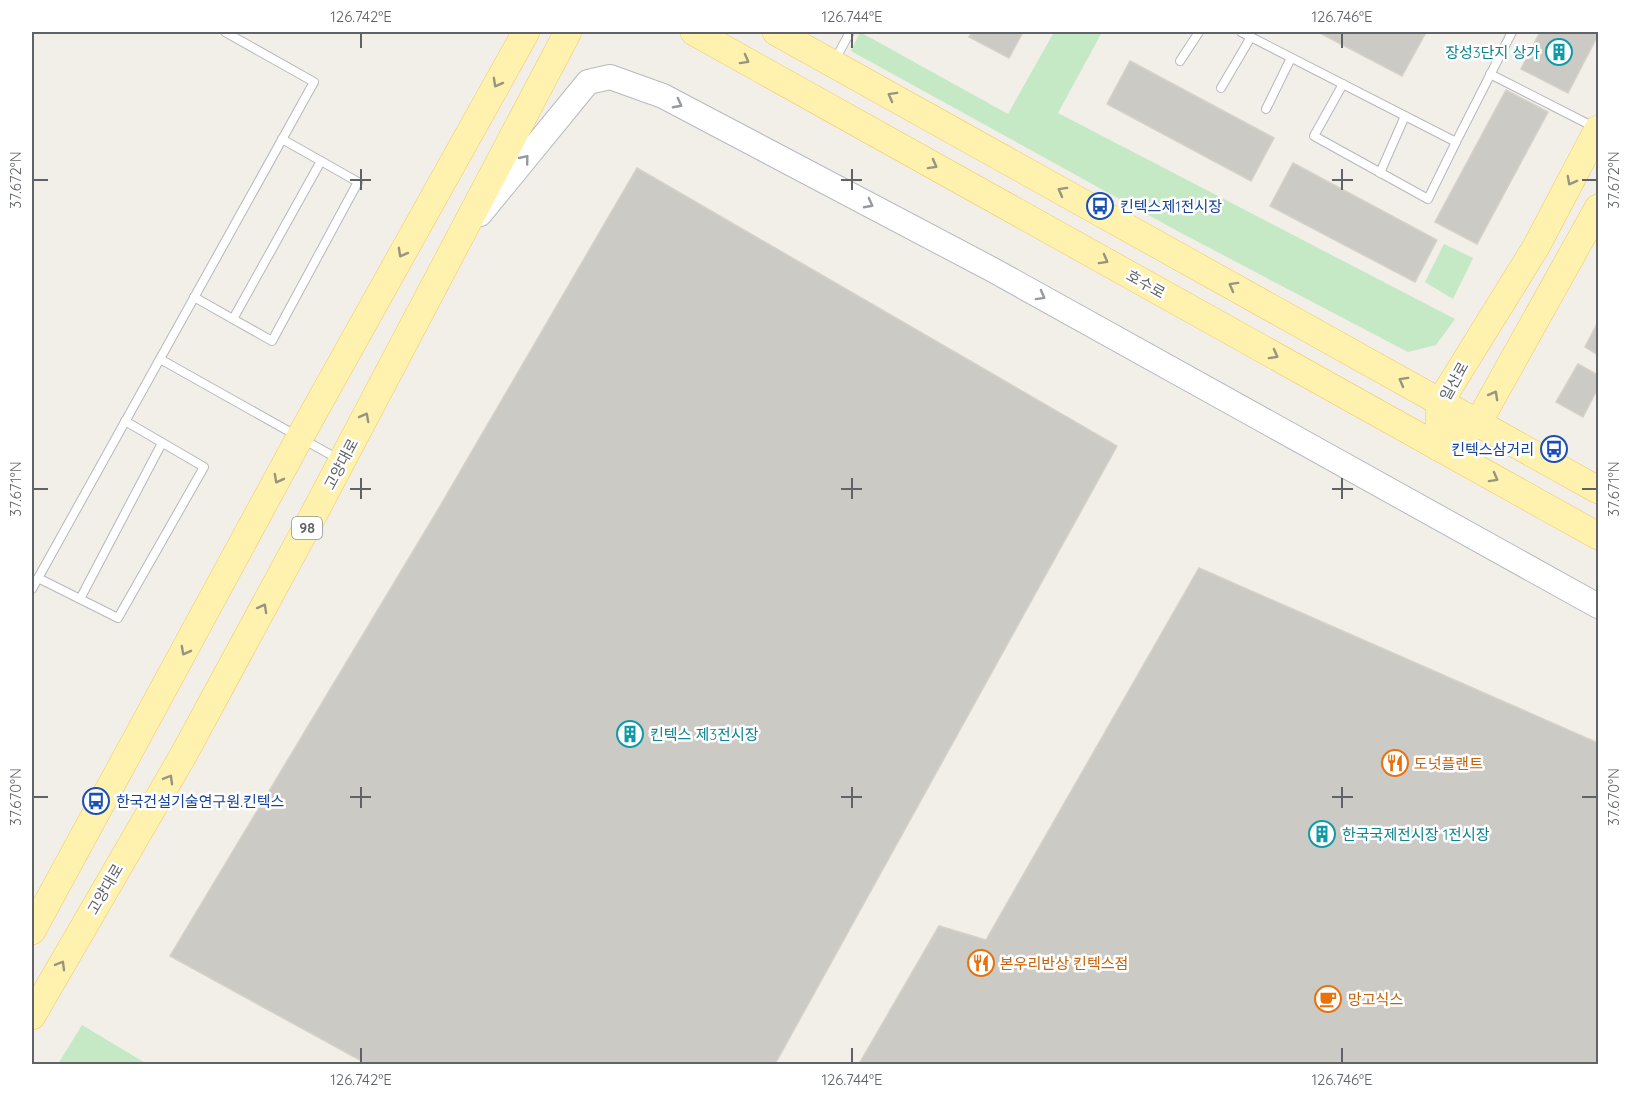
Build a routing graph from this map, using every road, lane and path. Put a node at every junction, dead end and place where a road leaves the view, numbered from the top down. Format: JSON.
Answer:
{"nodes":[{"id":1,"x":225,"y":32,"type":"edge"},
{"id":2,"x":526,"y":32,"type":"edge"},
{"id":3,"x":568,"y":32,"type":"edge"},
{"id":4,"x":694,"y":32,"type":"edge"},
{"id":5,"x":776,"y":32,"type":"edge"},
{"id":6,"x":850,"y":32,"type":"edge"},
{"id":7,"x":1199,"y":32,"type":"edge"},
{"id":8,"x":1241,"y":32,"type":"edge"},
{"id":9,"x":1512,"y":32,"type":"edge"},
{"id":10,"x":1251,"y":37,"type":"junction"},
{"id":11,"x":1291,"y":58,"type":"junction"},
{"id":12,"x":1180,"y":61,"type":"dead end"},
{"id":13,"x":833,"y":63,"type":"junction"},
{"id":14,"x":1490,"y":74,"type":"junction"},
{"id":15,"x":1343,"y":84,"type":"junction"},
{"id":16,"x":1221,"y":88,"type":"dead end"},
{"id":17,"x":1266,"y":109,"type":"dead end"},
{"id":18,"x":1405,"y":116,"type":"junction"},
{"id":19,"x":1598,"y":129,"type":"edge"},
{"id":20,"x":282,"y":139,"type":"junction"},
{"id":21,"x":1456,"y":142,"type":"junction"},
{"id":22,"x":321,"y":161,"type":"junction"},
{"id":23,"x":1380,"y":173,"type":"junction"},
{"id":24,"x":1599,"y":208,"type":"edge"},
{"id":25,"x":461,"y":237,"type":"junction"},
{"id":26,"x":1527,"y":260,"type":"junction"},
{"id":27,"x":194,"y":297,"type":"junction"},
{"id":28,"x":233,"y":319,"type":"junction"},
{"id":29,"x":1534,"y":324,"type":"junction"},
{"id":30,"x":160,"y":359,"type":"junction"},
{"id":31,"x":1440,"y":402,"type":"junction"},
{"id":32,"x":125,"y":421,"type":"junction"},
{"id":33,"x":1478,"y":423,"type":"junction"},
{"id":34,"x":300,"y":437,"type":"junction"},
{"id":35,"x":162,"y":443,"type":"junction"},
{"id":36,"x":1438,"y":447,"type":"junction"},
{"id":37,"x":342,"y":462,"type":"junction"},
{"id":38,"x":1599,"y":490,"type":"edge"},
{"id":39,"x":1539,"y":502,"type":"junction"},
{"id":40,"x":1599,"y":515,"type":"edge"},
{"id":41,"x":1599,"y":536,"type":"edge"},
{"id":42,"x":38,"y":578,"type":"junction"},
{"id":43,"x":32,"y":589,"type":"edge"},
{"id":44,"x":80,"y":599,"type":"junction"},
{"id":45,"x":1599,"y":606,"type":"edge"},
{"id":46,"x":32,"y":931,"type":"edge"},
{"id":47,"x":32,"y":1016,"type":"edge"}],
"edges":[{"from":1,"to":20,"type":"lane"},
{"from":2,"to":34,"type":"main road","one_way":true},
{"from":3,"to":25,"type":"main road","name":"고양대로","number":"98"},
{"from":4,"to":36,"type":"main road","name":"호수로","one_way":true},
{"from":5,"to":13,"type":"main road"},
{"from":6,"to":13,"type":"lane"},
{"from":7,"to":12,"type":"lane"},
{"from":8,"to":10,"type":"lane"},
{"from":9,"to":14,"type":"lane"},
{"from":10,"to":11,"type":"lane"},
{"from":10,"to":16,"type":"lane"},
{"from":11,"to":15,"type":"lane"},
{"from":11,"to":17,"type":"lane"},
{"from":31,"to":13,"type":"main road","one_way":true},
{"from":14,"to":19,"type":"lane"},
{"from":14,"to":21,"type":"lane"},
{"from":15,"to":18,"type":"lane"},
{"from":15,"to":23,"type":"lane"},
{"from":18,"to":21,"type":"lane"},
{"from":18,"to":23,"type":"lane"},
{"from":19,"to":26,"type":"main road","name":"일산로","one_way":true},
{"from":20,"to":22,"type":"lane"},
{"from":20,"to":27,"type":"lane"},
{"from":21,"to":23,"type":"lane"},
{"from":22,"to":28,"type":"lane"},
{"from":22,"to":28,"type":"lane"},
{"from":24,"to":29,"type":"main road"},
{"from":37,"to":25,"type":"main road","name":"고양대로","number":"98","one_way":true},
{"from":25,"to":45,"type":"main road","one_way":true},
{"from":26,"to":29,"type":"main road"},
{"from":26,"to":31,"type":"main road","name":"일산로"},
{"from":27,"to":28,"type":"lane"},
{"from":27,"to":30,"type":"lane"},
{"from":33,"to":29,"type":"main road","one_way":true},
{"from":30,"to":32,"type":"lane"},
{"from":30,"to":34,"type":"lane"},
{"from":31,"to":33,"type":"main road"},
{"from":31,"to":36,"type":"main road","name":"일산로"},
{"from":32,"to":35,"type":"lane"},
{"from":32,"to":42,"type":"lane"},
{"from":33,"to":36,"type":"main road"},
{"from":33,"to":38,"type":"main road"},
{"from":34,"to":37,"type":"lane"},
{"from":34,"to":46,"type":"main road","one_way":true},
{"from":35,"to":44,"type":"lane"},
{"from":35,"to":44,"type":"lane"},
{"from":36,"to":39,"type":"main road","name":"호수로","one_way":true},
{"from":47,"to":37,"type":"main road","name":"고양대로","number":"98","one_way":true},
{"from":39,"to":40,"type":"main road"},
{"from":39,"to":41,"type":"main road","name":"호수로"},
{"from":42,"to":43,"type":"lane"},
{"from":42,"to":44,"type":"lane"}]}
